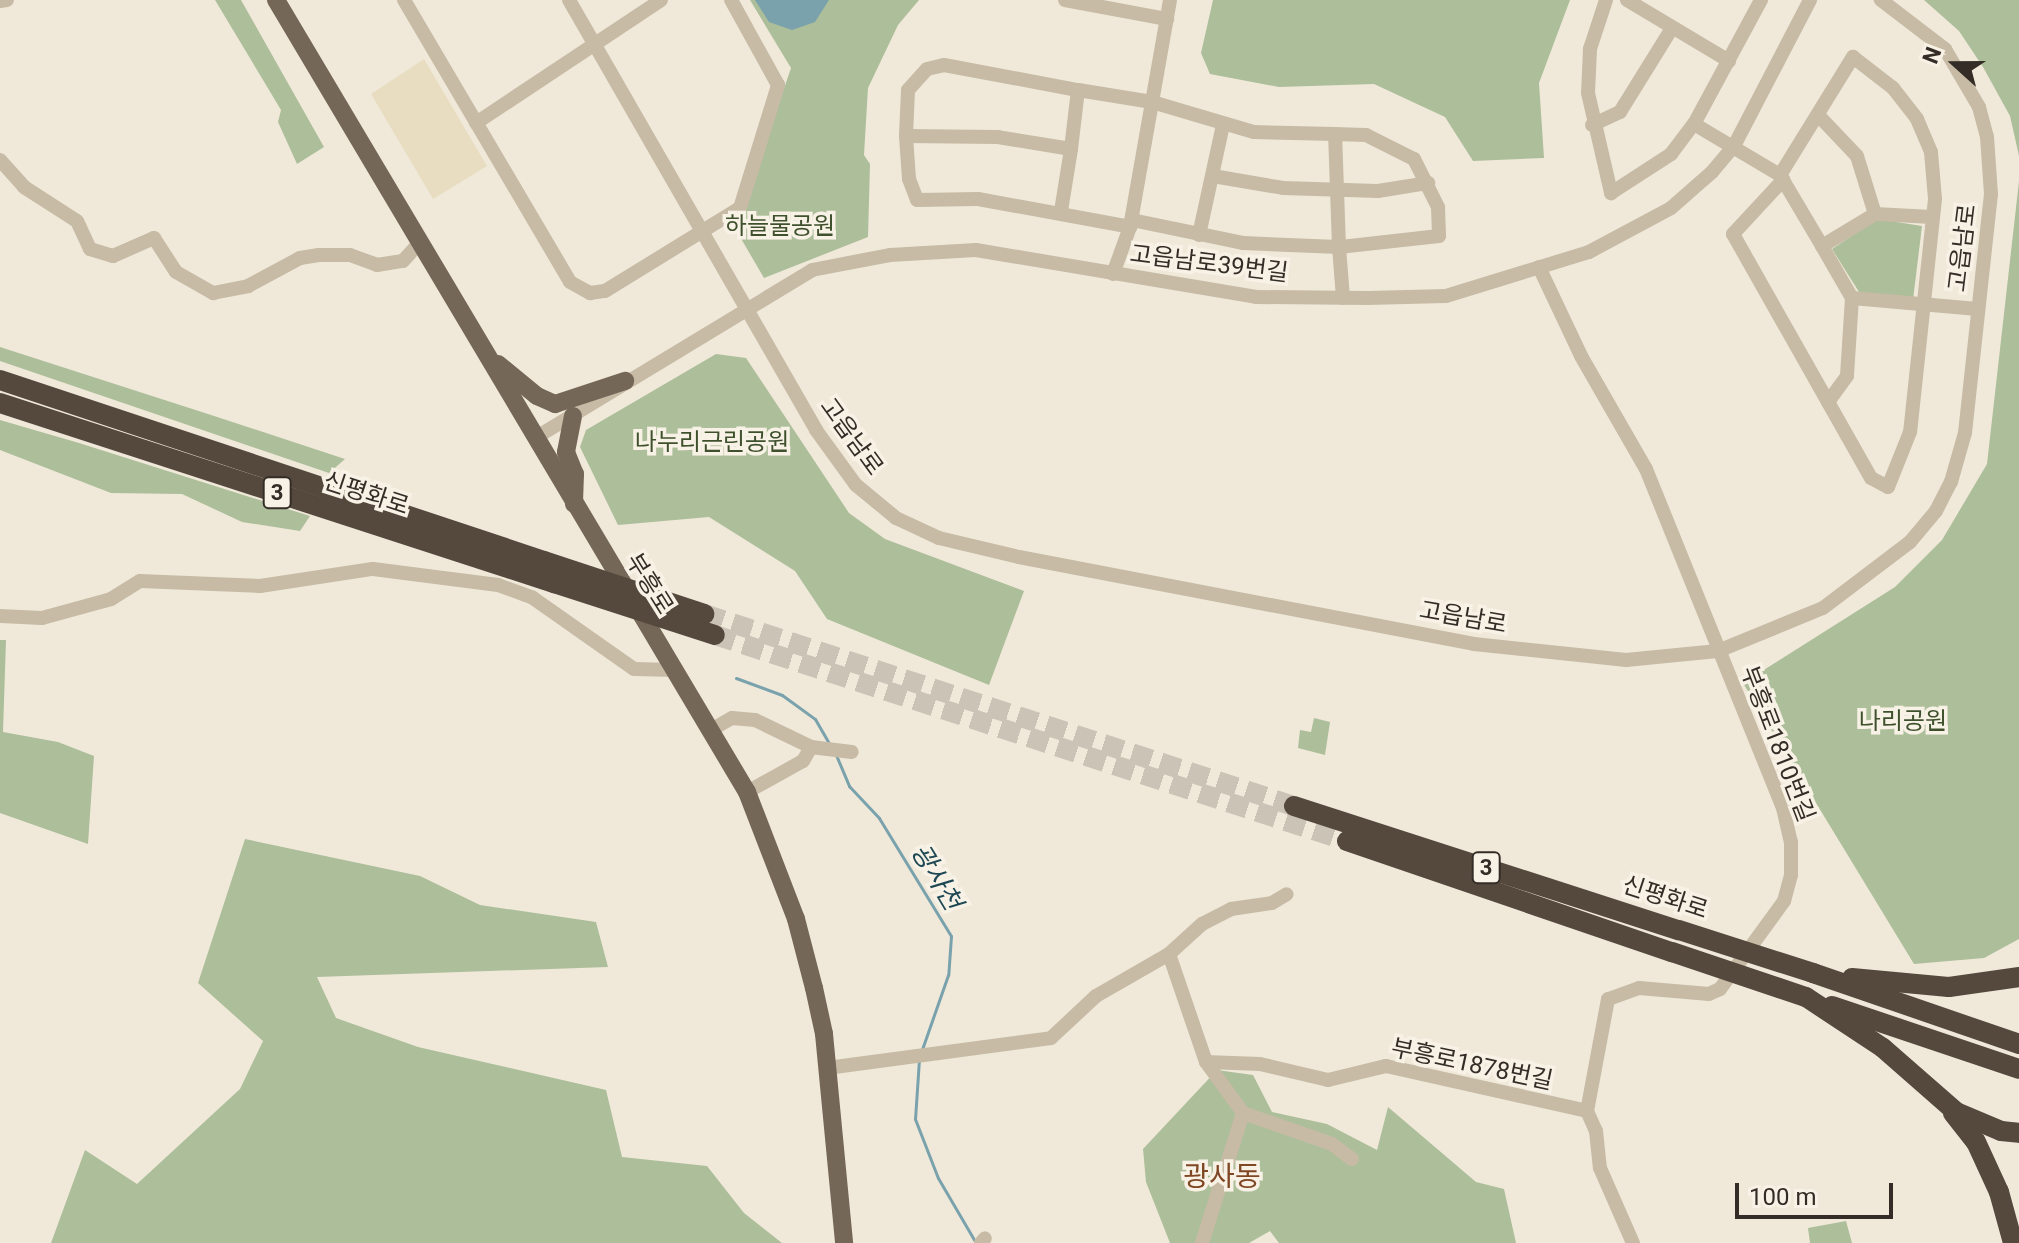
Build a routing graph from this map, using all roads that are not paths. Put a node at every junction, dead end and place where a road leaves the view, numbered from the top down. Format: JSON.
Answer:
{"nodes":[{"id":1,"x":7,"y":0,"type":"edge"},
{"id":2,"x":276,"y":0,"type":"edge"},
{"id":3,"x":404,"y":0,"type":"edge"},
{"id":4,"x":569,"y":0,"type":"edge"},
{"id":5,"x":661,"y":0,"type":"edge"},
{"id":6,"x":731,"y":0,"type":"edge"},
{"id":7,"x":1065,"y":0,"type":"edge"},
{"id":8,"x":1170,"y":0,"type":"edge"},
{"id":9,"x":1606,"y":0,"type":"edge"},
{"id":10,"x":1627,"y":0,"type":"edge"},
{"id":11,"x":1761,"y":0,"type":"edge"},
{"id":12,"x":1810,"y":0,"type":"edge"},
{"id":13,"x":1881,"y":0,"type":"edge"},
{"id":14,"x":0,"y":1,"type":"edge"},
{"id":15,"x":1125,"y":6,"type":"edge"},
{"id":16,"x":1167,"y":19,"type":"junction"},
{"id":17,"x":1672,"y":28,"type":"junction"},
{"id":18,"x":594,"y":43,"type":"junction"},
{"id":19,"x":1729,"y":61,"type":"junction"},
{"id":20,"x":1078,"y":90,"type":"junction"},
{"id":21,"x":1152,"y":102,"type":"junction"},
{"id":22,"x":1819,"y":116,"type":"junction"},
{"id":23,"x":476,"y":123,"type":"junction"},
{"id":24,"x":1694,"y":124,"type":"junction"},
{"id":25,"x":1223,"y":125,"type":"junction"},
{"id":26,"x":1592,"y":125,"type":"junction"},
{"id":27,"x":1335,"y":134,"type":"junction"},
{"id":28,"x":906,"y":136,"type":"junction"},
{"id":29,"x":1734,"y":146,"type":"junction"},
{"id":30,"x":1071,"y":149,"type":"junction"},
{"id":31,"x":0,"y":160,"type":"edge"},
{"id":32,"x":1213,"y":176,"type":"junction"},
{"id":33,"x":1781,"y":177,"type":"junction"},
{"id":34,"x":1428,"y":183,"type":"junction"},
{"id":35,"x":1337,"y":190,"type":"junction"},
{"id":36,"x":1061,"y":211,"type":"junction"},
{"id":37,"x":1875,"y":214,"type":"junction"},
{"id":38,"x":1932,"y":217,"type":"junction"},
{"id":39,"x":1131,"y":223,"type":"junction"},
{"id":40,"x":703,"y":232,"type":"junction"},
{"id":41,"x":1199,"y":235,"type":"junction"},
{"id":42,"x":420,"y":242,"type":"junction"},
{"id":43,"x":1822,"y":246,"type":"junction"},
{"id":44,"x":1339,"y":247,"type":"junction"},
{"id":45,"x":1539,"y":267,"type":"junction"},
{"id":46,"x":1113,"y":274,"type":"junction"},
{"id":47,"x":1343,"y":298,"type":"junction"},
{"id":48,"x":1852,"y":298,"type":"junction"},
{"id":49,"x":1924,"y":304,"type":"junction"},
{"id":50,"x":746,"y":309,"type":"junction"},
{"id":51,"x":1978,"y":309,"type":"junction"},
{"id":52,"x":489,"y":357,"type":"junction"},
{"id":53,"x":0,"y":380,"type":"edge"},
{"id":54,"x":625,"y":381,"type":"junction"},
{"id":55,"x":1828,"y":402,"type":"junction"},
{"id":56,"x":0,"y":403,"type":"edge"},
{"id":57,"x":573,"y":416,"type":"junction"},
{"id":58,"x":535,"y":438,"type":"junction"},
{"id":59,"x":574,"y":506,"type":"junction"},
{"id":60,"x":704,"y":614,"type":"tunnel mouth"},
{"id":61,"x":0,"y":616,"type":"edge"},
{"id":62,"x":715,"y":635,"type":"tunnel mouth"},
{"id":63,"x":1718,"y":651,"type":"junction"},
{"id":64,"x":675,"y":670,"type":"junction"},
{"id":65,"x":711,"y":730,"type":"junction"},
{"id":66,"x":811,"y":747,"type":"junction"},
{"id":67,"x":852,"y":752,"type":"dead end"},
{"id":68,"x":747,"y":792,"type":"junction"},
{"id":69,"x":1294,"y":806,"type":"tunnel mouth"},
{"id":70,"x":1347,"y":841,"type":"tunnel mouth"},
{"id":71,"x":1287,"y":894,"type":"dead end"},
{"id":72,"x":1169,"y":954,"type":"junction"},
{"id":73,"x":2019,"y":966,"type":"edge"},
{"id":74,"x":1815,"y":974,"type":"junction"},
{"id":75,"x":2019,"y":977,"type":"edge"},
{"id":76,"x":1961,"y":985,"type":"junction"},
{"id":77,"x":1806,"y":997,"type":"junction"},
{"id":78,"x":2019,"y":1044,"type":"edge"},
{"id":79,"x":1206,"y":1062,"type":"junction"},
{"id":80,"x":827,"y":1068,"type":"junction"},
{"id":81,"x":2019,"y":1069,"type":"edge"},
{"id":82,"x":1943,"y":1100,"type":"junction"},
{"id":83,"x":1587,"y":1111,"type":"junction"},
{"id":84,"x":1243,"y":1113,"type":"junction"},
{"id":85,"x":2019,"y":1133,"type":"edge"},
{"id":86,"x":1352,"y":1159,"type":"dead end"},
{"id":87,"x":844,"y":1243,"type":"edge"},
{"id":88,"x":1202,"y":1243,"type":"edge"},
{"id":89,"x":1633,"y":1243,"type":"edge"},
{"id":90,"x":2013,"y":1243,"type":"edge"}],
"edges":[{"from":1,"to":14,"type":"street"},
{"from":2,"to":42,"type":"main road","name":"부흥로"},
{"from":3,"to":23,"type":"street"},
{"from":4,"to":18,"type":"street","name":"고읍남로"},
{"from":5,"to":18,"type":"street"},
{"from":6,"to":40,"type":"street"},
{"from":7,"to":15,"type":"street"},
{"from":8,"to":16,"type":"street"},
{"from":9,"to":26,"type":"street"},
{"from":10,"to":17,"type":"street"},
{"from":11,"to":19,"type":"street"},
{"from":12,"to":29,"type":"street","name":"고읍남로39번길"},
{"from":13,"to":51,"type":"street","name":"고읍남로"},
{"from":15,"to":16,"type":"street"},
{"from":16,"to":21,"type":"street"},
{"from":17,"to":19,"type":"street"},
{"from":17,"to":26,"type":"street"},
{"from":18,"to":23,"type":"street"},
{"from":18,"to":40,"type":"street","name":"고읍남로"},
{"from":19,"to":24,"type":"street"},
{"from":20,"to":21,"type":"street"},
{"from":20,"to":28,"type":"street"},
{"from":20,"to":30,"type":"street"},
{"from":21,"to":25,"type":"street"},
{"from":21,"to":39,"type":"street"},
{"from":22,"to":33,"type":"street"},
{"from":22,"to":37,"type":"street"},
{"from":22,"to":38,"type":"street"},
{"from":23,"to":40,"type":"street"},
{"from":24,"to":26,"type":"street"},
{"from":24,"to":29,"type":"street"},
{"from":25,"to":27,"type":"street"},
{"from":25,"to":32,"type":"street"},
{"from":27,"to":34,"type":"street"},
{"from":27,"to":35,"type":"street"},
{"from":28,"to":30,"type":"street"},
{"from":28,"to":36,"type":"street"},
{"from":29,"to":33,"type":"street"},
{"from":29,"to":45,"type":"street","name":"고읍남로39번길"},
{"from":30,"to":36,"type":"street"},
{"from":31,"to":42,"type":"street"},
{"from":32,"to":35,"type":"street"},
{"from":32,"to":41,"type":"street"},
{"from":33,"to":43,"type":"street"},
{"from":33,"to":55,"type":"street"},
{"from":34,"to":35,"type":"street"},
{"from":34,"to":44,"type":"street"},
{"from":35,"to":44,"type":"street"},
{"from":36,"to":39,"type":"street"},
{"from":37,"to":38,"type":"street"},
{"from":37,"to":43,"type":"street"},
{"from":38,"to":49,"type":"street"},
{"from":39,"to":41,"type":"street"},
{"from":39,"to":46,"type":"street"},
{"from":40,"to":50,"type":"street","name":"고읍남로"},
{"from":41,"to":44,"type":"street"},
{"from":42,"to":52,"type":"main road","name":"부흥로"},
{"from":43,"to":48,"type":"street"},
{"from":44,"to":47,"type":"street"},
{"from":45,"to":47,"type":"street","name":"고읍남로39번길"},
{"from":45,"to":63,"type":"street"},
{"from":46,"to":47,"type":"street","name":"고읍남로39번길"},
{"from":46,"to":50,"type":"street","name":"고읍남로39번길"},
{"from":48,"to":49,"type":"street"},
{"from":48,"to":55,"type":"street"},
{"from":49,"to":51,"type":"street"},
{"from":49,"to":55,"type":"street"},
{"from":50,"to":54,"type":"street"},
{"from":50,"to":63,"type":"street","name":"고읍남로"},
{"from":51,"to":63,"type":"street","name":"고읍남로"},
{"from":52,"to":54,"type":"main road"},
{"from":52,"to":58,"type":"main road","name":"부흥로"},
{"from":53,"to":60,"type":"highway","name":"신평화로","number":"3","bridge":true},
{"from":54,"to":57,"type":"street"},
{"from":56,"to":62,"type":"highway","name":"신평화로","number":"3","bridge":true},
{"from":57,"to":58,"type":"street"},
{"from":57,"to":59,"type":"main road"},
{"from":58,"to":59,"type":"main road","name":"부흥로"},
{"from":59,"to":64,"type":"main road","name":"부흥로"},
{"from":61,"to":64,"type":"street"},
{"from":63,"to":83,"type":"street","name":"부흥로1810번길"},
{"from":64,"to":65,"type":"main road","name":"부흥로"},
{"from":65,"to":66,"type":"street"},
{"from":65,"to":68,"type":"main road","name":"부흥로"},
{"from":66,"to":67,"type":"street"},
{"from":66,"to":68,"type":"street"},
{"from":68,"to":80,"type":"main road","name":"부흥로"},
{"from":69,"to":74,"type":"highway","name":"신평화로","number":"3","bridge":true},
{"from":70,"to":77,"type":"highway","name":"신평화로","number":"3","bridge":true},
{"from":71,"to":72,"type":"street"},
{"from":72,"to":79,"type":"street"},
{"from":72,"to":80,"type":"street"},
{"from":73,"to":76,"type":"highway"},
{"from":74,"to":76,"type":"highway"},
{"from":74,"to":78,"type":"highway","name":"신평화로","number":"3"},
{"from":75,"to":76,"type":"highway"},
{"from":77,"to":81,"type":"highway","name":"신평화로","number":"3"},
{"from":77,"to":82,"type":"highway"},
{"from":79,"to":83,"type":"street","name":"부흥로1878번길"},
{"from":79,"to":84,"type":"street"},
{"from":80,"to":87,"type":"main road","name":"부흥로"},
{"from":82,"to":85,"type":"highway"},
{"from":82,"to":90,"type":"highway"},
{"from":83,"to":89,"type":"street","name":"부흥로1810번길"},
{"from":84,"to":86,"type":"street"},
{"from":84,"to":88,"type":"street"}]}
